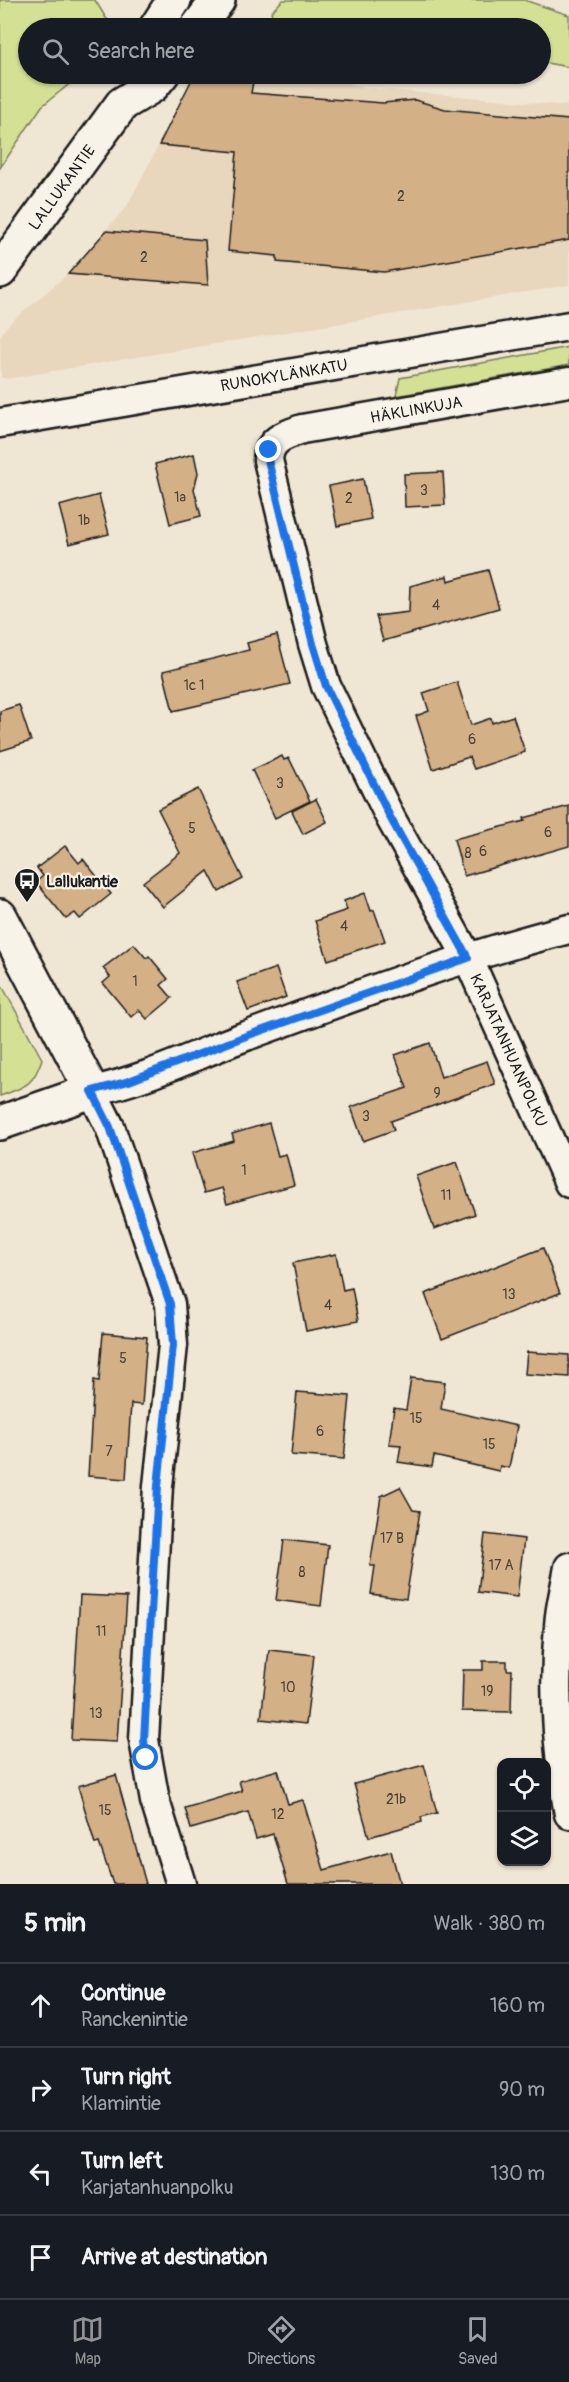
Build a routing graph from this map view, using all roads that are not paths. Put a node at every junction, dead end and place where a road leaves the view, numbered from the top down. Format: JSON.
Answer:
{"nodes":[{"id":1,"x":174,"y":0,"type":"edge"},
{"id":2,"x":218,"y":0,"type":"edge"},
{"id":3,"x":162,"y":18,"type":"edge"},
{"id":4,"x":204,"y":18,"type":"edge"},
{"id":5,"x":154,"y":84,"type":"edge"},
{"id":6,"x":126,"y":89,"type":"edge"},
{"id":7,"x":0,"y":271,"type":"edge"},
{"id":8,"x":569,"y":326,"type":"edge"},
{"id":9,"x":569,"y":382,"type":"edge"},
{"id":10,"x":0,"y":423,"type":"edge"},
{"id":11,"x":269,"y":450,"type":"joint"},
{"id":12,"x":0,"y":916,"type":"edge"},
{"id":13,"x":569,"y":929,"type":"edge"},
{"id":14,"x":468,"y":958,"type":"junction"},
{"id":15,"x":92,"y":1091,"type":"junction"},
{"id":16,"x":0,"y":1123,"type":"edge"},
{"id":17,"x":569,"y":1183,"type":"edge"},
{"id":18,"x":569,"y":1567,"type":"edge"},
{"id":19,"x":569,"y":1814,"type":"edge"},
{"id":20,"x":181,"y":1884,"type":"edge"}],
"edges":[{"from":1,"to":3,"type":"street"},
{"from":2,"to":4,"type":"street"},
{"from":5,"to":6,"type":"street","name":"LALLUKANTIE"},
{"from":6,"to":7,"type":"street","name":"LALLUKANTIE"},
{"from":8,"to":10,"type":"street","name":"RUNOKYLÄNKATU"},
{"from":9,"to":11,"type":"street","name":"HÄKLINKUJA"},
{"from":11,"to":14,"type":"street","name":"KARJATANHUANPOLKU"},
{"from":12,"to":15,"type":"street"},
{"from":13,"to":14,"type":"street"},
{"from":14,"to":15,"type":"street"},
{"from":14,"to":17,"type":"street","name":"KARJATANHUANPOLKU"},
{"from":15,"to":16,"type":"street"},
{"from":15,"to":20,"type":"street"},
{"from":18,"to":19,"type":"street"}]}
